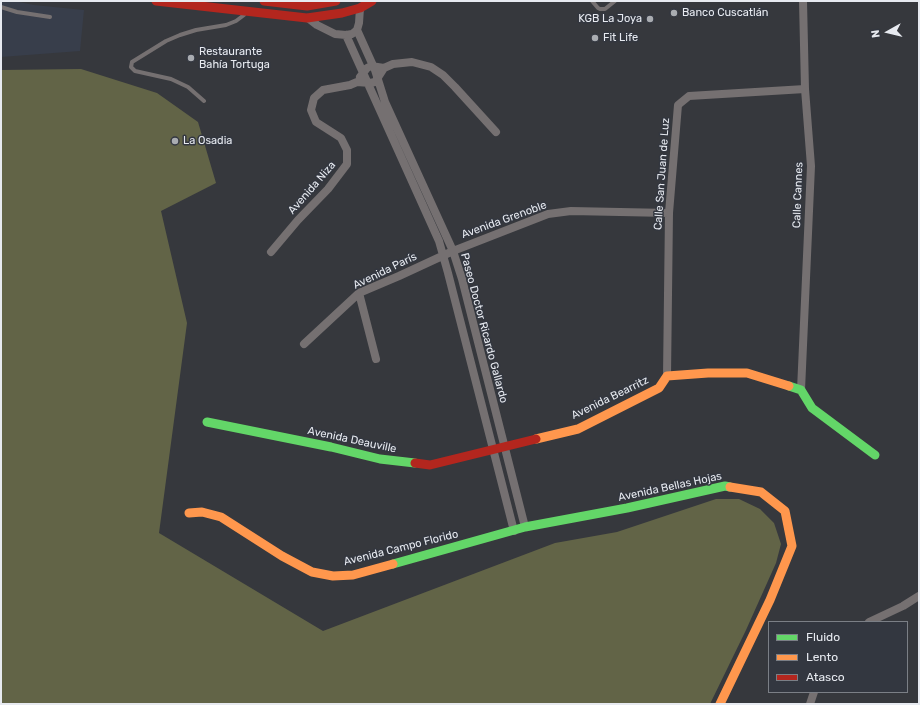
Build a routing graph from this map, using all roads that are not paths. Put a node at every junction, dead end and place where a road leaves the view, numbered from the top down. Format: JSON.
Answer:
{"nodes":[{"id":1,"x":156,"y":1,"type":"edge"},
{"id":2,"x":264,"y":1,"type":"edge"},
{"id":3,"x":336,"y":1,"type":"edge"},
{"id":4,"x":372,"y":1,"type":"edge"},
{"id":5,"x":592,"y":1,"type":"edge"},
{"id":6,"x":614,"y":1,"type":"edge"},
{"id":7,"x":803,"y":1,"type":"edge"},
{"id":8,"x":1,"y":7,"type":"edge"},
{"id":9,"x":360,"y":8,"type":"junction"},
{"id":10,"x":250,"y":11,"type":"junction"},
{"id":11,"x":50,"y":17,"type":"dead end"},
{"id":12,"x":308,"y":18,"type":"junction"},
{"id":13,"x":357,"y":30,"type":"junction"},
{"id":14,"x":346,"y":35,"type":"junction"},
{"id":15,"x":373,"y":66,"type":"junction"},
{"id":16,"x":384,"y":68,"type":"junction"},
{"id":17,"x":363,"y":72,"type":"junction"},
{"id":18,"x":378,"y":78,"type":"junction"},
{"id":19,"x":357,"y":82,"type":"junction"},
{"id":20,"x":368,"y":82,"type":"junction"},
{"id":21,"x":805,"y":89,"type":"junction"},
{"id":22,"x":204,"y":101,"type":"dead end"},
{"id":23,"x":496,"y":132,"type":"dead end"},
{"id":24,"x":669,"y":213,"type":"junction"},
{"id":25,"x":453,"y":251,"type":"junction"},
{"id":26,"x":271,"y":252,"type":"dead end"},
{"id":27,"x":443,"y":256,"type":"junction"},
{"id":28,"x":359,"y":293,"type":"junction"},
{"id":29,"x":304,"y":344,"type":"dead end"},
{"id":30,"x":376,"y":359,"type":"dead end"},
{"id":31,"x":667,"y":376,"type":"junction"},
{"id":32,"x":801,"y":390,"type":"junction"},
{"id":33,"x":207,"y":422,"type":"dead end"},
{"id":34,"x":504,"y":447,"type":"junction"},
{"id":35,"x":492,"y":450,"type":"junction"},
{"id":36,"x":874,"y":455,"type":"dead end"},
{"id":37,"x":189,"y":513,"type":"dead end"},
{"id":38,"x":525,"y":527,"type":"junction"},
{"id":39,"x":514,"y":531,"type":"junction"},
{"id":40,"x":919,"y":596,"type":"edge"},
{"id":41,"x":871,"y":621,"type":"edge"},
{"id":42,"x":814,"y":693,"type":"edge"},
{"id":43,"x":720,"y":704,"type":"edge"},
{"id":44,"x":810,"y":704,"type":"edge"}],
"edges":[{"from":1,"to":10,"type":"main road"},
{"from":2,"to":3,"type":"main road"},
{"from":4,"to":9,"type":"main road"},
{"from":5,"to":6,"type":"lane"},
{"from":7,"to":21,"type":"street","name":"Calle Cannes"},
{"from":8,"to":11,"type":"lane"},
{"from":9,"to":12,"type":"main road"},
{"from":9,"to":13,"type":"street"},
{"from":10,"to":12,"type":"main road"},
{"from":10,"to":22,"type":"lane"},
{"from":12,"to":14,"type":"street"},
{"from":13,"to":14,"type":"street"},
{"from":13,"to":15,"type":"street","name":"Paseo Doctor Ricardo Gallardo"},
{"from":14,"to":17,"type":"street","name":"Paseo Doctor Ricardo Gallardo"},
{"from":15,"to":16,"type":"street"},
{"from":15,"to":17,"type":"street"},
{"from":15,"to":18,"type":"street","name":"Paseo Doctor Ricardo Gallardo"},
{"from":16,"to":18,"type":"street"},
{"from":16,"to":23,"type":"street"},
{"from":17,"to":19,"type":"street"},
{"from":17,"to":20,"type":"street","name":"Paseo Doctor Ricardo Gallardo"},
{"from":18,"to":20,"type":"street","name":"Avenida Niza"},
{"from":18,"to":25,"type":"street","name":"Paseo Doctor Ricardo Gallardo"},
{"from":19,"to":20,"type":"street","name":"Avenida Niza"},
{"from":19,"to":26,"type":"street","name":"Avenida Niza"},
{"from":20,"to":27,"type":"street","name":"Paseo Doctor Ricardo Gallardo"},
{"from":21,"to":24,"type":"street","name":"Calle San Juan de Luz"},
{"from":21,"to":32,"type":"street","name":"Calle Cannes"},
{"from":24,"to":25,"type":"street","name":"Avenida Grenoble"},
{"from":24,"to":31,"type":"street","name":"Calle San Juan de Luz"},
{"from":25,"to":27,"type":"street","name":"Avenida Grenoble"},
{"from":25,"to":34,"type":"street","name":"Paseo Doctor Ricardo Gallardo"},
{"from":27,"to":28,"type":"street","name":"Avenida París"},
{"from":27,"to":35,"type":"street","name":"Paseo Doctor Ricardo Gallardo"},
{"from":28,"to":29,"type":"street","name":"Avenida París"},
{"from":28,"to":30,"type":"street"},
{"from":31,"to":32,"type":"main road"},
{"from":31,"to":34,"type":"main road","name":"Avenida Bearritz"},
{"from":32,"to":36,"type":"main road"},
{"from":33,"to":35,"type":"main road","name":"Avenida Deauville"},
{"from":34,"to":35,"type":"main road","name":"Avenida Bearritz"},
{"from":34,"to":38,"type":"street","name":"Paseo Doctor Ricardo Gallardo"},
{"from":35,"to":39,"type":"street","name":"Paseo Doctor Ricardo Gallardo"},
{"from":37,"to":39,"type":"main road","name":"Avenida Campo Florido"},
{"from":38,"to":39,"type":"main road","name":"Avenida Bellas Hojas"},
{"from":38,"to":43,"type":"main road","name":"Avenida Bellas Hojas"},
{"from":40,"to":41,"type":"street"},
{"from":42,"to":44,"type":"street"}]}
